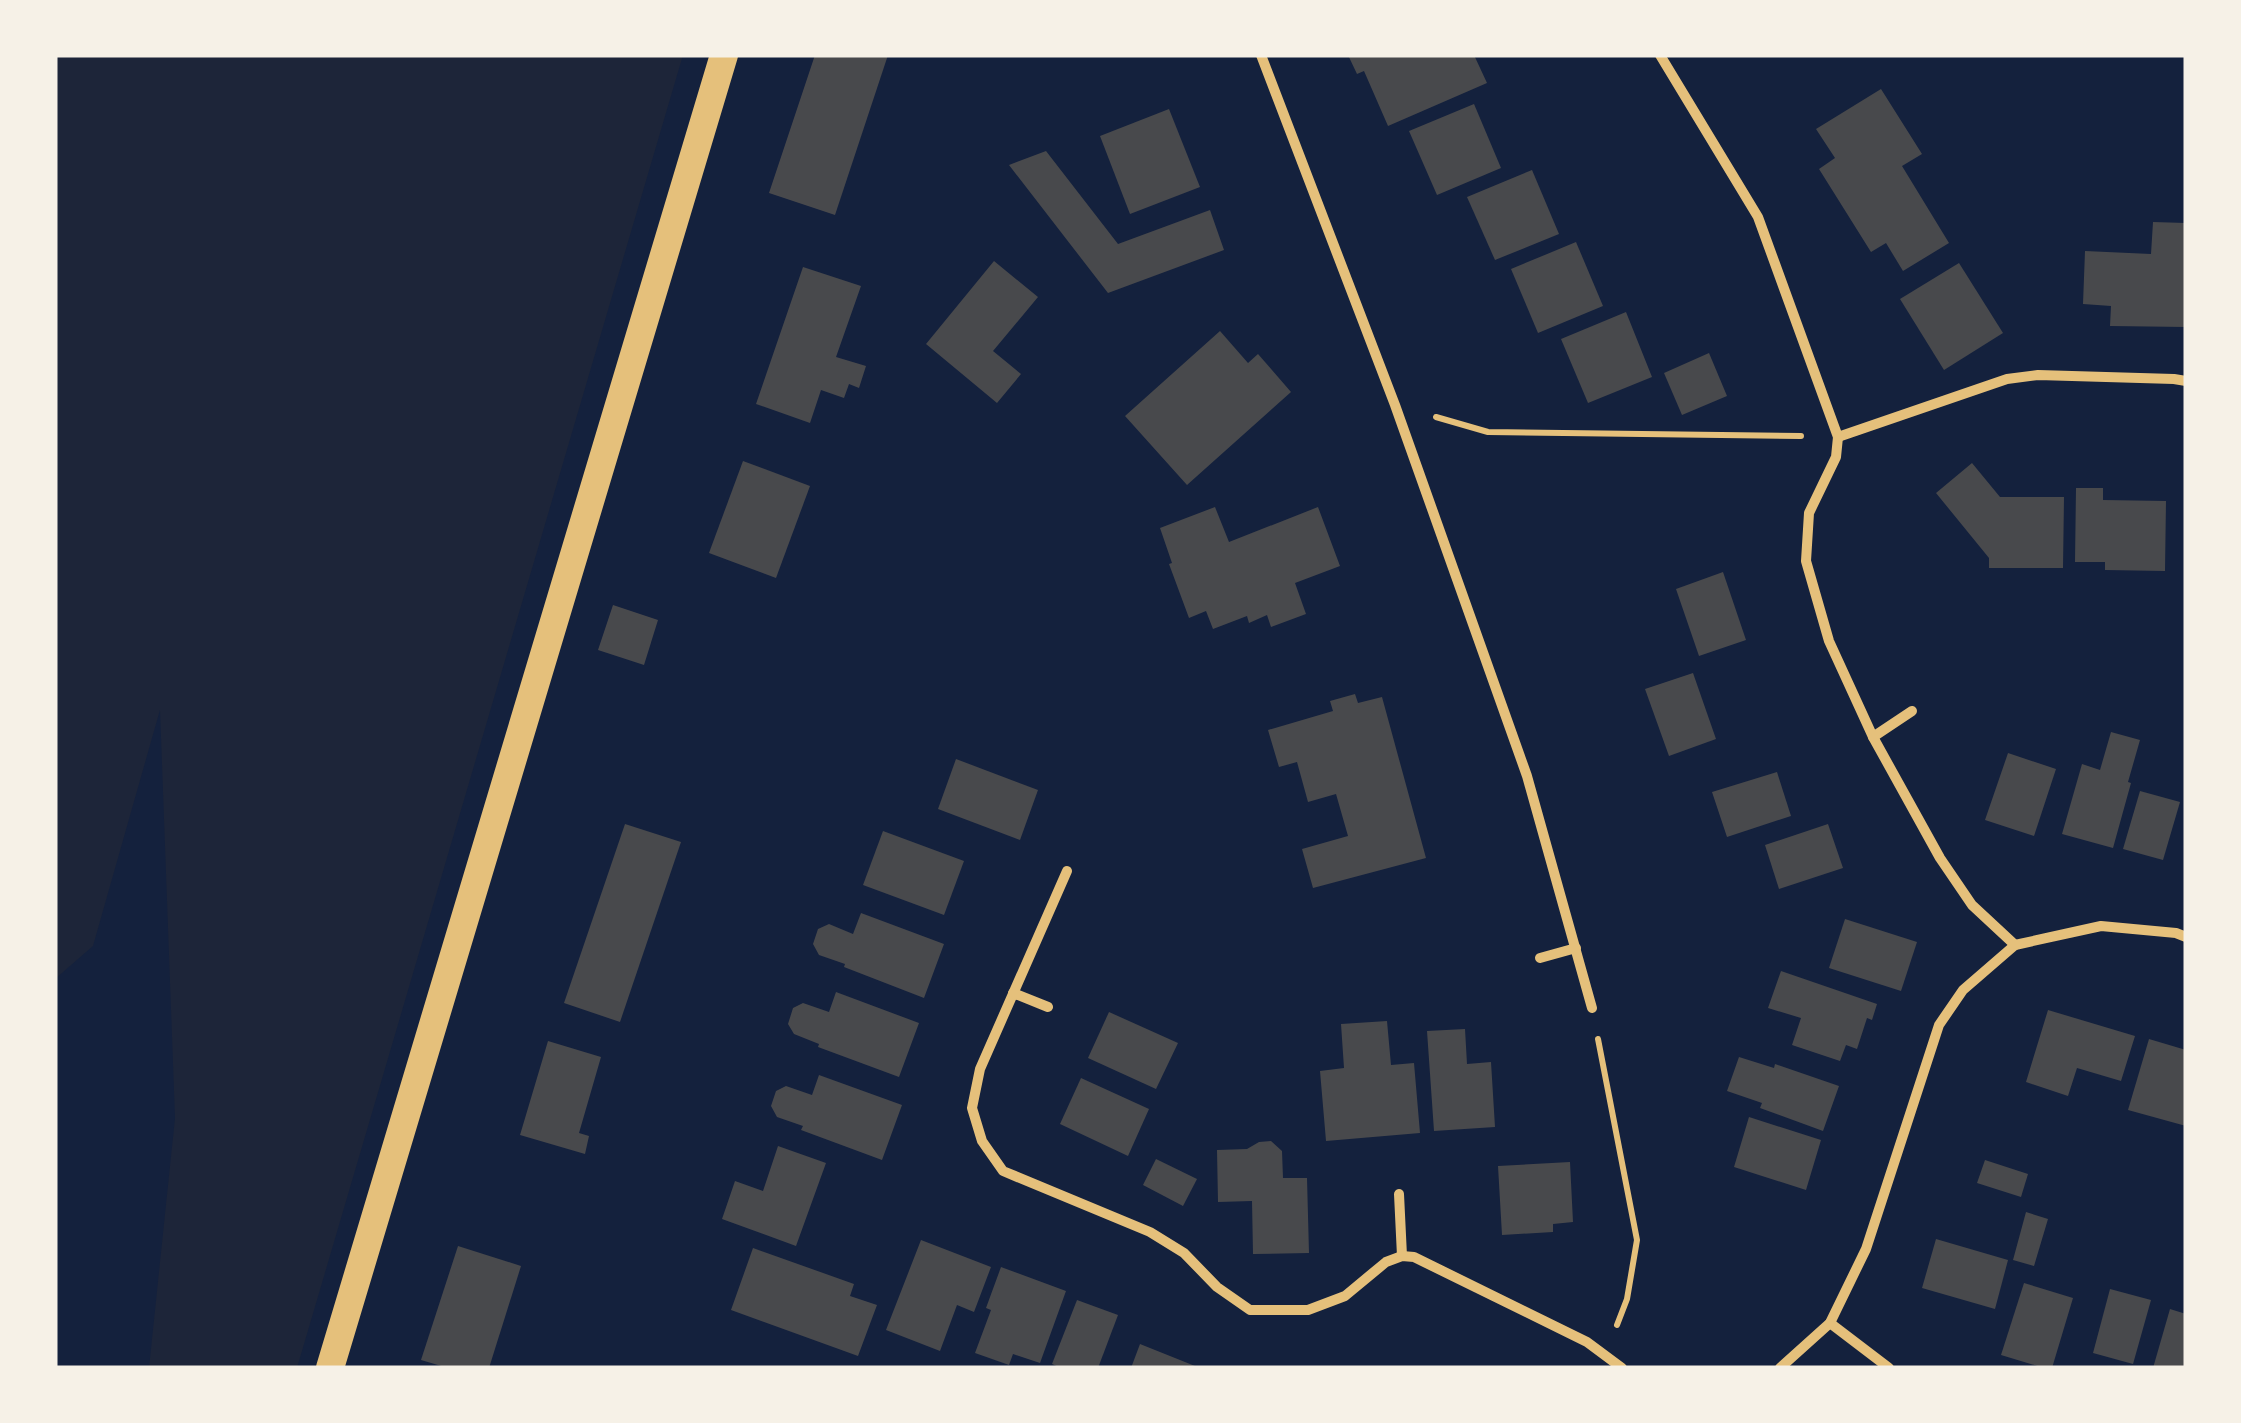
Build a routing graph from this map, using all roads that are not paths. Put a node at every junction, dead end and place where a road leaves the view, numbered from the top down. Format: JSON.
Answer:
{"nodes":[{"id":1,"x":724,"y":55,"type":"edge"},
{"id":2,"x":1261,"y":55,"type":"edge"},
{"id":3,"x":1660,"y":55,"type":"edge"},
{"id":4,"x":2186,"y":382,"type":"edge"},
{"id":5,"x":1838,"y":437,"type":"junction"},
{"id":6,"x":1912,"y":711,"type":"dead end"},
{"id":7,"x":1873,"y":737,"type":"junction"},
{"id":8,"x":1067,"y":871,"type":"dead end"},
{"id":9,"x":2186,"y":937,"type":"edge"},
{"id":10,"x":2015,"y":945,"type":"junction"},
{"id":11,"x":1576,"y":948,"type":"junction"},
{"id":12,"x":1540,"y":958,"type":"dead end"},
{"id":13,"x":1013,"y":994,"type":"junction"},
{"id":14,"x":1048,"y":1007,"type":"dead end"},
{"id":15,"x":1592,"y":1008,"type":"road end"},
{"id":16,"x":1399,"y":1194,"type":"dead end"},
{"id":17,"x":1402,"y":1256,"type":"junction"},
{"id":18,"x":1830,"y":1323,"type":"junction"},
{"id":19,"x":330,"y":1368,"type":"edge"},
{"id":20,"x":1622,"y":1368,"type":"edge"},
{"id":21,"x":1780,"y":1368,"type":"edge"},
{"id":22,"x":1889,"y":1368,"type":"edge"}],
"edges":[{"from":1,"to":19,"type":"highway"},
{"from":2,"to":11,"type":"street"},
{"from":3,"to":5,"type":"street"},
{"from":4,"to":5,"type":"street"},
{"from":5,"to":7,"type":"street"},
{"from":6,"to":7,"type":"street"},
{"from":7,"to":10,"type":"street"},
{"from":8,"to":13,"type":"street"},
{"from":9,"to":10,"type":"street"},
{"from":10,"to":18,"type":"street"},
{"from":11,"to":12,"type":"street"},
{"from":11,"to":15,"type":"street"},
{"from":13,"to":14,"type":"street"},
{"from":13,"to":17,"type":"street"},
{"from":16,"to":17,"type":"street"},
{"from":17,"to":20,"type":"street"},
{"from":18,"to":21,"type":"street"},
{"from":18,"to":22,"type":"street"}]}
